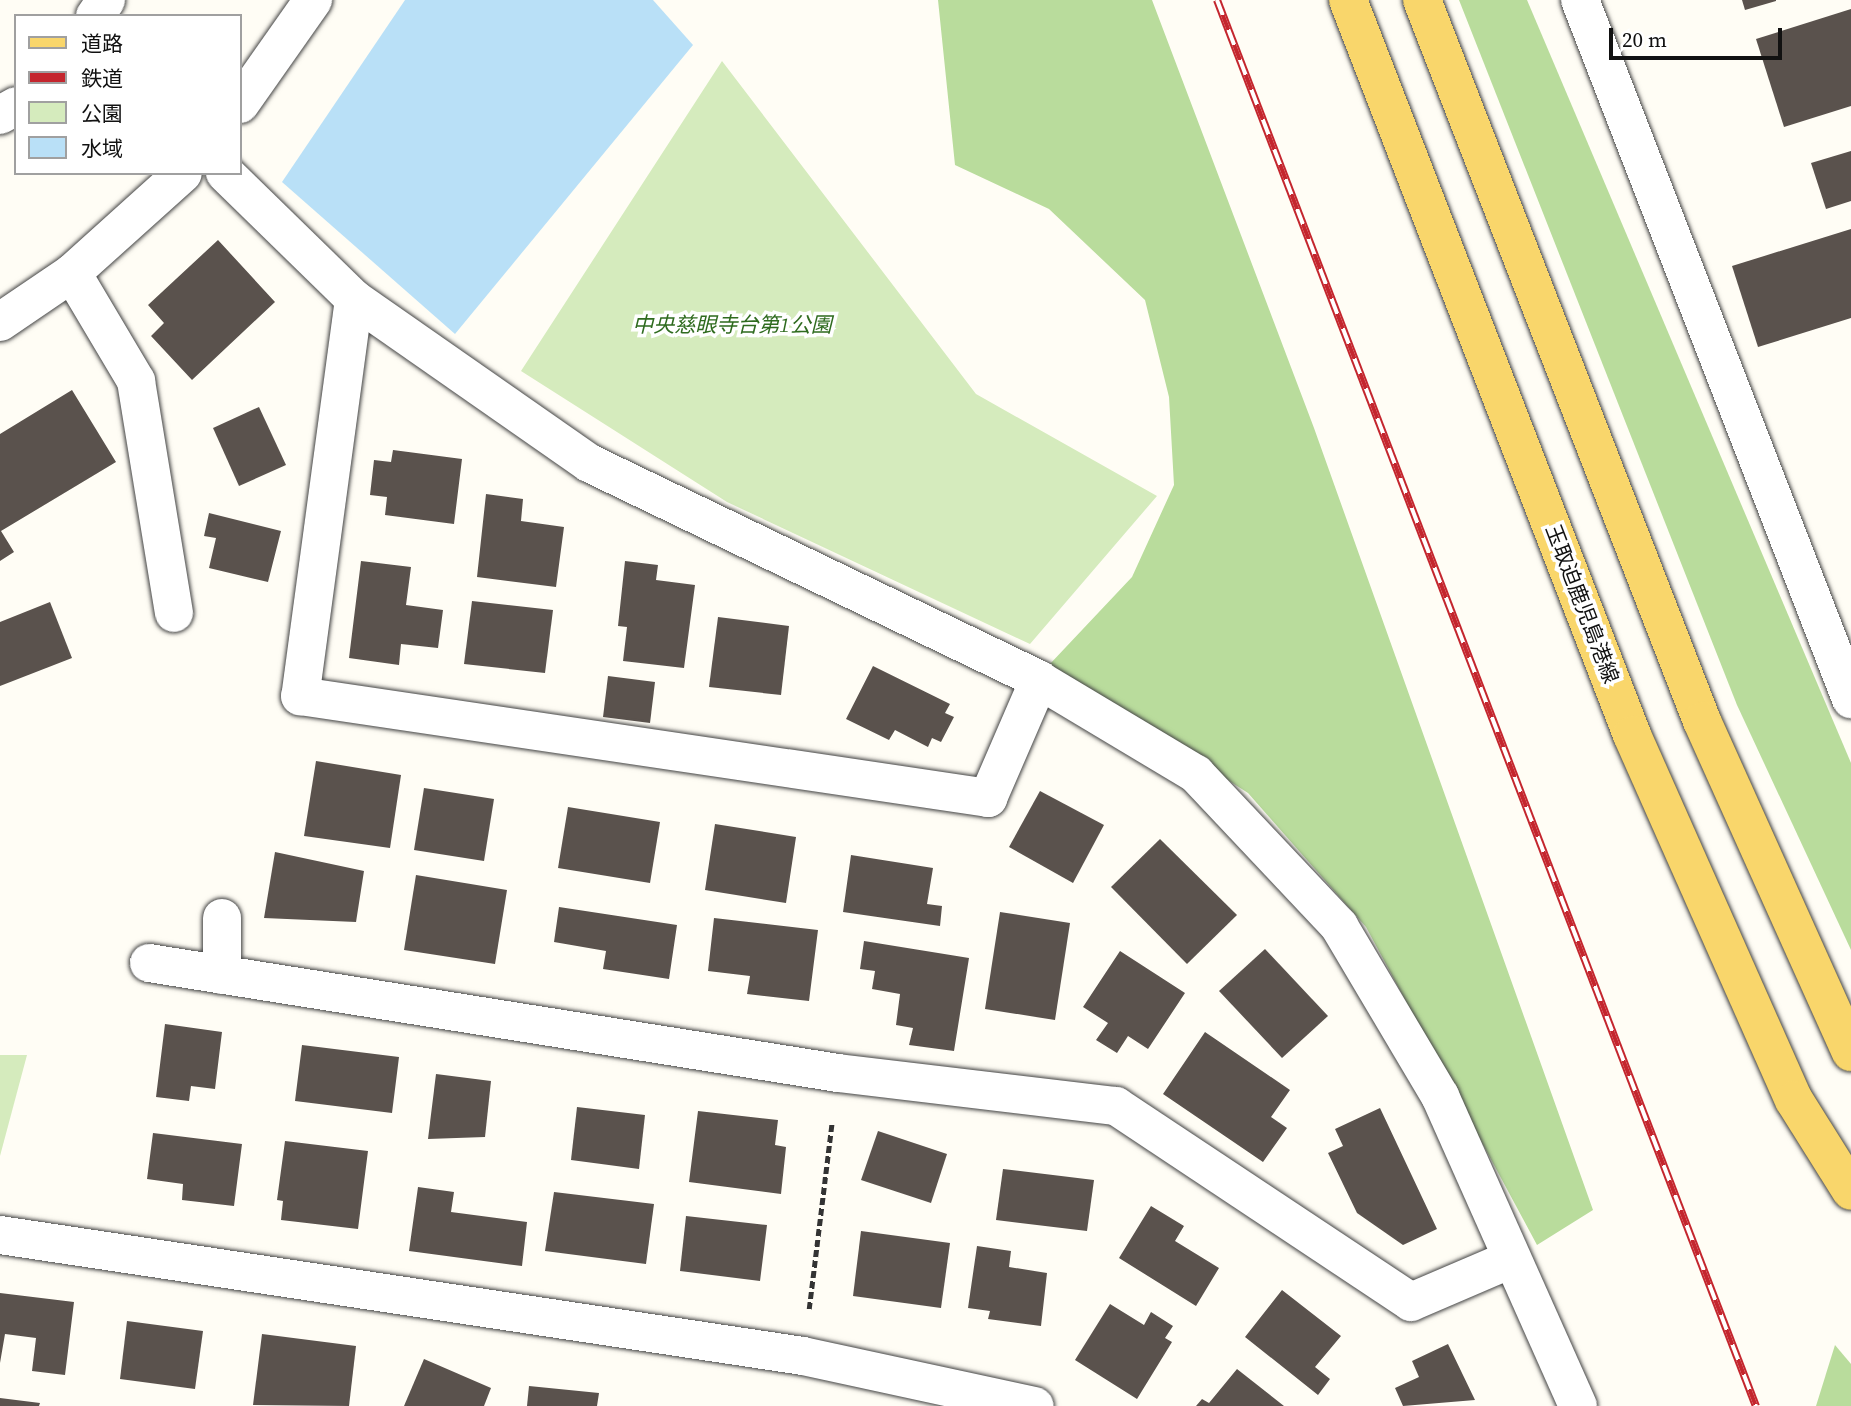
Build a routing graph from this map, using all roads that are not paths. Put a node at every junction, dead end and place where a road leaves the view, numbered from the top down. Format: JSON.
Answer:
{"nodes":[{"id":1,"x":313,"y":0,"type":"edge"},
{"id":2,"x":1348,"y":0,"type":"edge"},
{"id":3,"x":1422,"y":0,"type":"edge"},
{"id":4,"x":1580,"y":0,"type":"edge"},
{"id":5,"x":242,"y":101,"type":"edge"},
{"id":6,"x":181,"y":175,"type":"edge"},
{"id":7,"x":227,"y":175,"type":"edge"},
{"id":8,"x":72,"y":273,"type":"junction"},
{"id":9,"x":354,"y":299,"type":"junction"},
{"id":10,"x":0,"y":322,"type":"edge"},
{"id":11,"x":174,"y":613,"type":"dead end"},
{"id":12,"x":1039,"y":680,"type":"junction"},
{"id":13,"x":1851,"y":699,"type":"edge"},
{"id":14,"x":222,"y":918,"type":"dead end"},
{"id":15,"x":149,"y":963,"type":"dead end"},
{"id":16,"x":222,"y":975,"type":"junction"},
{"id":17,"x":1851,"y":1052,"type":"edge"},
{"id":18,"x":1851,"y":1191,"type":"edge"},
{"id":19,"x":0,"y":1235,"type":"edge"},
{"id":20,"x":1509,"y":1260,"type":"junction"},
{"id":21,"x":1035,"y":1406,"type":"edge"},
{"id":22,"x":1578,"y":1406,"type":"edge"}],
"edges":[{"from":1,"to":5,"type":"street"},
{"from":2,"to":18,"type":"main road","name":"玉取迫鹿児島港線"},
{"from":3,"to":17,"type":"main road"},
{"from":4,"to":13,"type":"street"},
{"from":6,"to":8,"type":"street"},
{"from":7,"to":9,"type":"street"},
{"from":8,"to":10,"type":"street"},
{"from":8,"to":11,"type":"street"},
{"from":9,"to":12,"type":"street"},
{"from":9,"to":12,"type":"street"},
{"from":12,"to":20,"type":"street"},
{"from":14,"to":16,"type":"street"},
{"from":15,"to":16,"type":"street"},
{"from":16,"to":20,"type":"street"},
{"from":19,"to":21,"type":"street"},
{"from":20,"to":22,"type":"street"}]}
